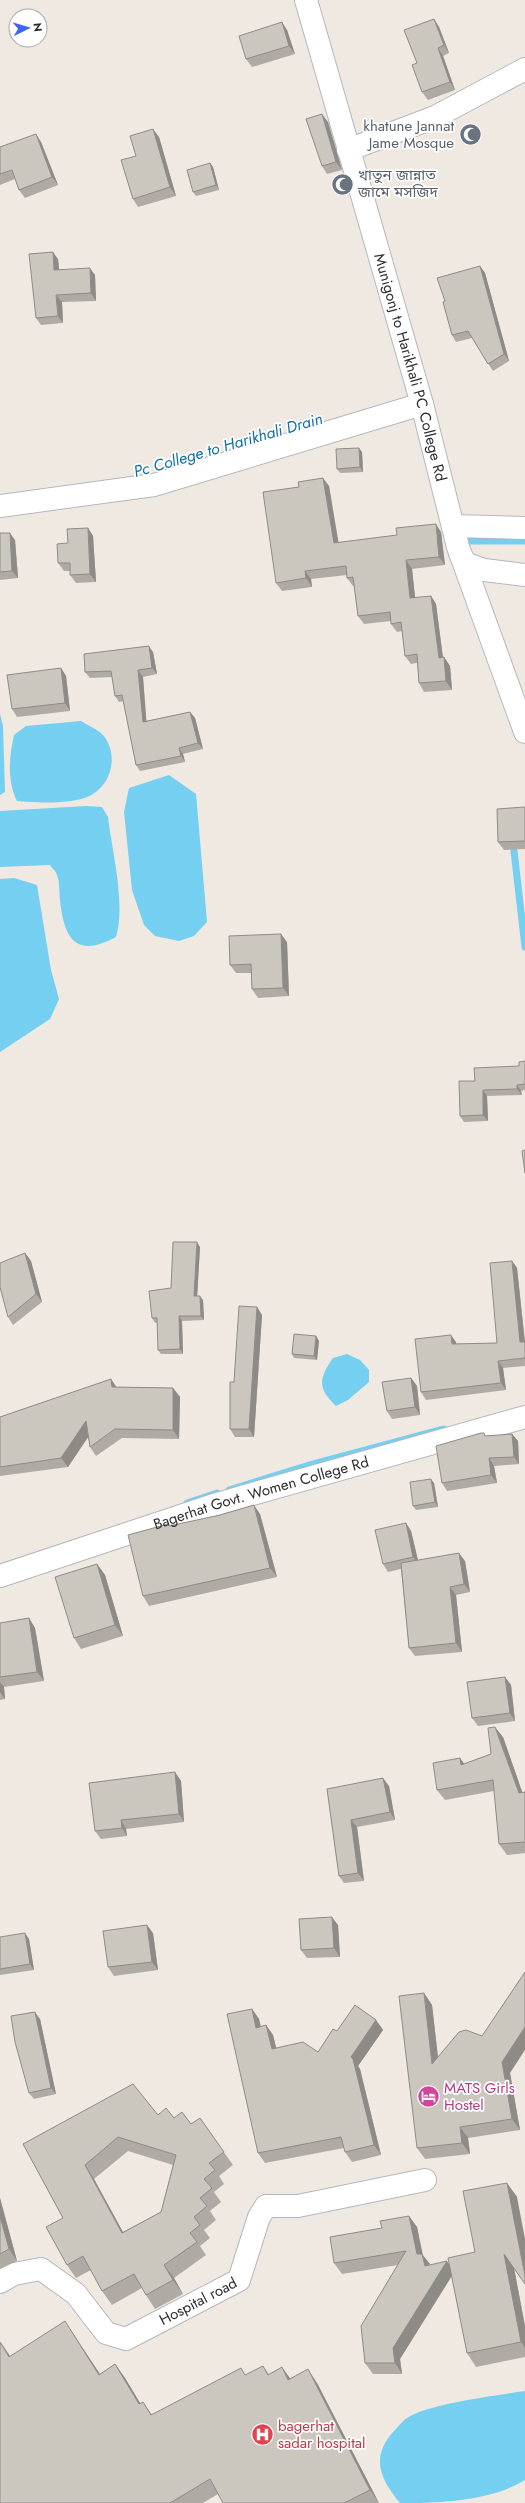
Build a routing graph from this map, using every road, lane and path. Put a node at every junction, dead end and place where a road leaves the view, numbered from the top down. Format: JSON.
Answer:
{"nodes":[{"id":1,"x":306,"y":0,"type":"edge"},
{"id":2,"x":525,"y":70,"type":"edge"},
{"id":3,"x":348,"y":150,"type":"junction"},
{"id":4,"x":422,"y":404,"type":"junction"},
{"id":5,"x":0,"y":506,"type":"edge"},
{"id":6,"x":453,"y":526,"type":"junction"},
{"id":7,"x":525,"y":528,"type":"edge"},
{"id":8,"x":458,"y":547,"type":"junction"},
{"id":9,"x":525,"y":574,"type":"edge"},
{"id":10,"x":525,"y":732,"type":"edge"},
{"id":11,"x":525,"y":1417,"type":"edge"},
{"id":12,"x":0,"y":1576,"type":"edge"},
{"id":13,"x":425,"y":2180,"type":"dead end"},
{"id":14,"x":0,"y":2282,"type":"edge"}],
"edges":[{"from":1,"to":3,"type":"street","name":"Munigonj to Harikhali PC College Rd"},
{"from":2,"to":3,"type":"street"},
{"from":3,"to":4,"type":"street","name":"Munigonj to Harikhali PC College Rd"},
{"from":4,"to":5,"type":"street"},
{"from":4,"to":6,"type":"street","name":"Munigonj to Harikhali PC College Rd"},
{"from":6,"to":7,"type":"street"},
{"from":6,"to":8,"type":"street","name":"Munigonj to Harikhali PC College Rd"},
{"from":8,"to":9,"type":"street"},
{"from":8,"to":10,"type":"street","name":"Munigonj to Harikhali PC College Rd"},
{"from":11,"to":12,"type":"street","name":"Bagerhat Govt. Women College Rd"},
{"from":13,"to":14,"type":"street","name":"Hospital road"}]}
